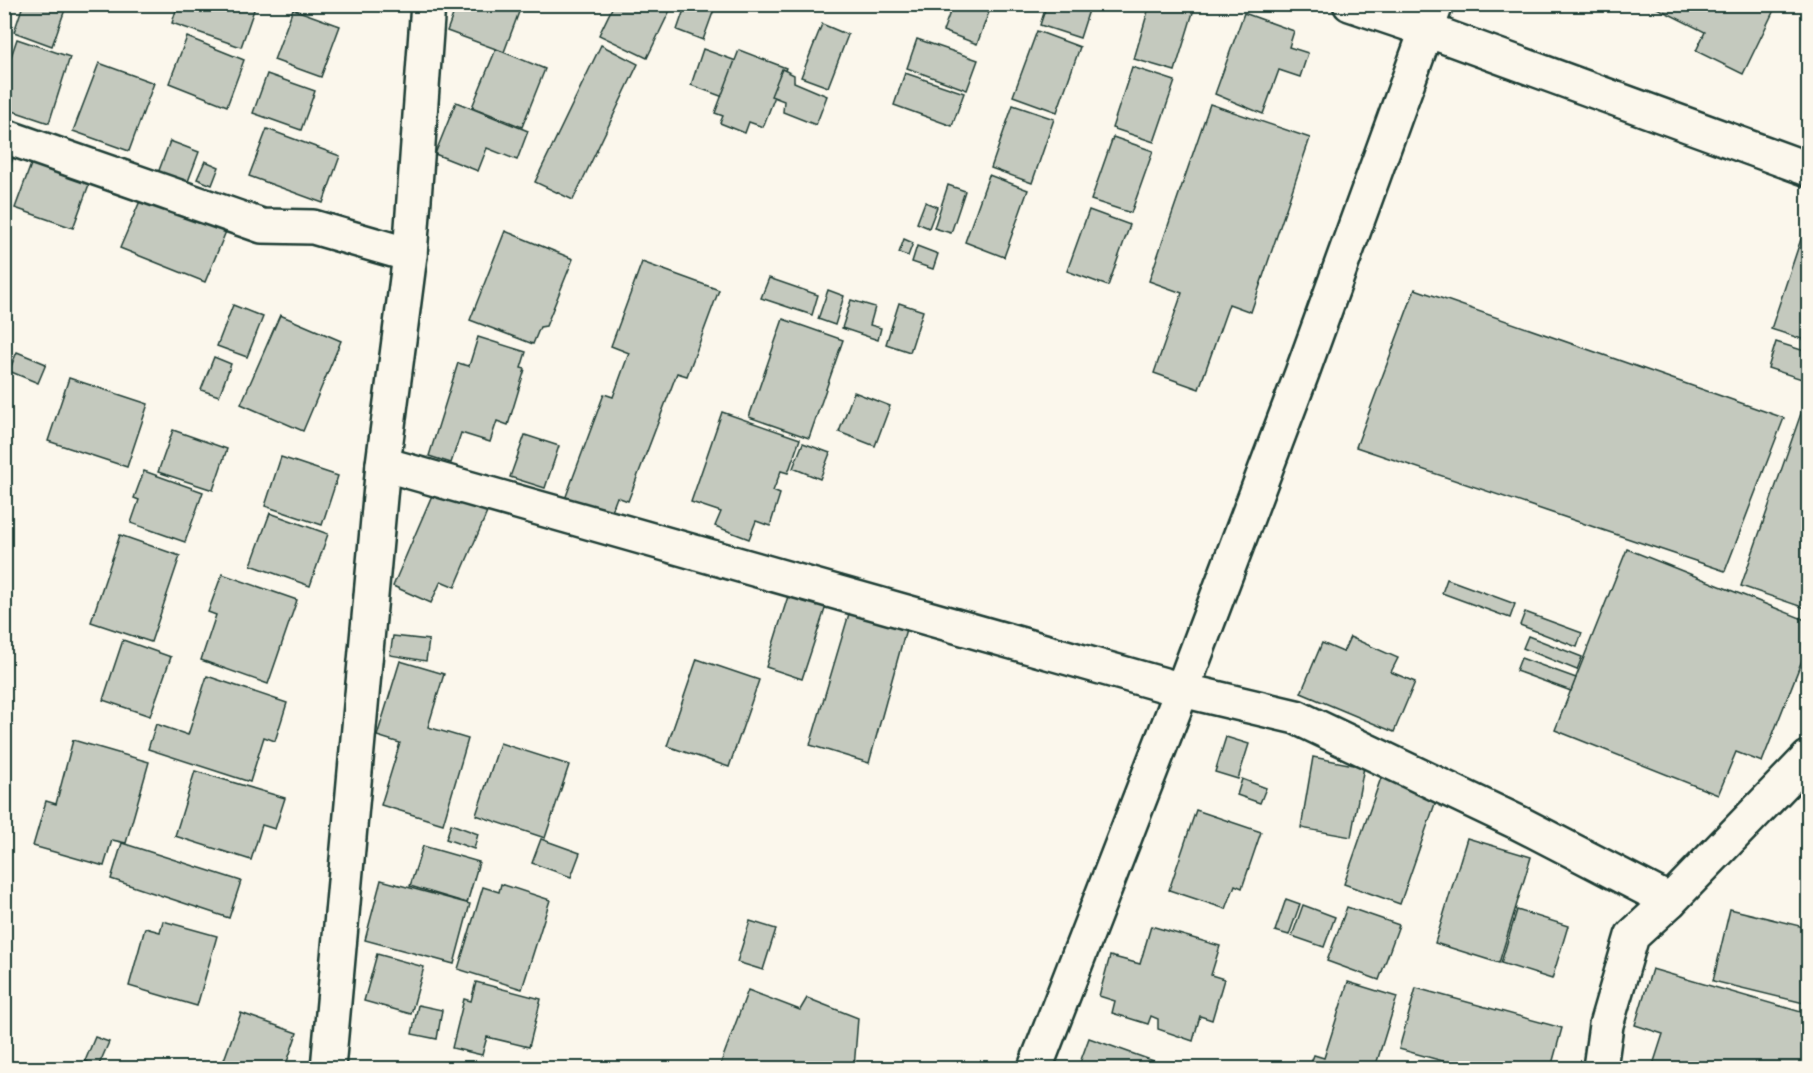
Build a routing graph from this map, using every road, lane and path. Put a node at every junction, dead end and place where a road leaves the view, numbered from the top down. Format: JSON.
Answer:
{"nodes":[{"id":1,"x":428,"y":4,"type":"edge"},
{"id":2,"x":1350,"y":4,"type":"edge"},
{"id":3,"x":1431,"y":17,"type":"edge"},
{"id":4,"x":4,"y":136,"type":"edge"},
{"id":5,"x":1809,"y":169,"type":"edge"},
{"id":6,"x":410,"y":255,"type":"junction"},
{"id":7,"x":382,"y":464,"type":"junction"},
{"id":8,"x":1182,"y":690,"type":"junction"},
{"id":9,"x":1809,"y":758,"type":"edge"},
{"id":10,"x":1670,"y":902,"type":"junction"},
{"id":11,"x":328,"y":1068,"type":"edge"},
{"id":12,"x":1035,"y":1068,"type":"edge"},
{"id":13,"x":1600,"y":1068,"type":"edge"}],
"edges":[{"from":1,"to":6,"type":"street"},
{"from":2,"to":3,"type":"street"},
{"from":3,"to":5,"type":"street"},
{"from":3,"to":8,"type":"street"},
{"from":4,"to":6,"type":"street"},
{"from":6,"to":7,"type":"street"},
{"from":7,"to":8,"type":"street"},
{"from":7,"to":11,"type":"street"},
{"from":8,"to":10,"type":"street"},
{"from":8,"to":12,"type":"street"},
{"from":9,"to":10,"type":"street"},
{"from":10,"to":13,"type":"street"}]}
